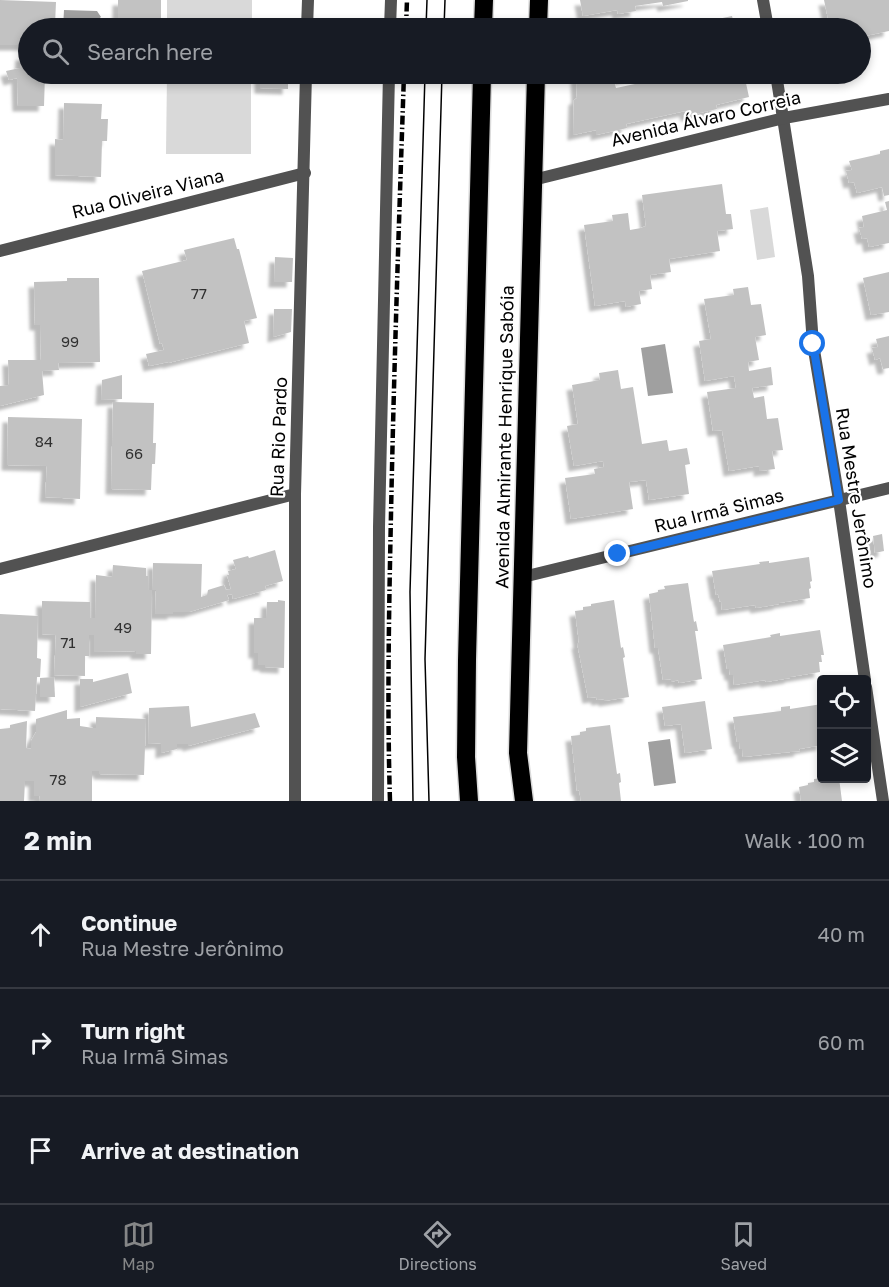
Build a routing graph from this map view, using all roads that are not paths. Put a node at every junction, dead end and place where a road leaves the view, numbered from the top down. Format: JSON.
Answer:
{"nodes":[{"id":1,"x":308,"y":0,"type":"edge"},
{"id":2,"x":391,"y":0,"type":"edge"},
{"id":3,"x":484,"y":0,"type":"edge"},
{"id":4,"x":539,"y":0,"type":"edge"},
{"id":5,"x":763,"y":0,"type":"edge"},
{"id":6,"x":307,"y":18,"type":"edge"},
{"id":7,"x":390,"y":18,"type":"edge"},
{"id":8,"x":483,"y":18,"type":"edge"},
{"id":9,"x":538,"y":18,"type":"edge"},
{"id":10,"x":766,"y":18,"type":"edge"},
{"id":11,"x":306,"y":84,"type":"edge"},
{"id":12,"x":389,"y":84,"type":"edge"},
{"id":13,"x":482,"y":84,"type":"edge"},
{"id":14,"x":536,"y":84,"type":"edge"},
{"id":15,"x":778,"y":84,"type":"edge"},
{"id":16,"x":889,"y":99,"type":"edge"},
{"id":17,"x":784,"y":118,"type":"junction"},
{"id":18,"x":305,"y":173,"type":"junction"},
{"id":19,"x":532,"y":180,"type":"junction"},
{"id":20,"x":0,"y":251,"type":"edge"},
{"id":21,"x":889,"y":488,"type":"edge"},
{"id":22,"x":295,"y":494,"type":"junction"},
{"id":23,"x":839,"y":500,"type":"junction"},
{"id":24,"x":0,"y":569,"type":"edge"},
{"id":25,"x":523,"y":577,"type":"junction"},
{"id":26,"x":865,"y":675,"type":"edge"},
{"id":27,"x":871,"y":716,"type":"edge"},
{"id":28,"x":295,"y":801,"type":"edge"},
{"id":29,"x":378,"y":801,"type":"edge"},
{"id":30,"x":469,"y":801,"type":"edge"},
{"id":31,"x":524,"y":801,"type":"edge"},
{"id":32,"x":883,"y":801,"type":"edge"}],
"edges":[{"from":1,"to":6,"type":"street"},
{"from":2,"to":7,"type":"street"},
{"from":3,"to":8,"type":"highway"},
{"from":4,"to":9,"type":"highway"},
{"from":5,"to":10,"type":"street"},
{"from":11,"to":18,"type":"street","name":"Rua Rio Pardo"},
{"from":12,"to":29,"type":"street"},
{"from":13,"to":30,"type":"highway","name":"Avenida Almirante Henrique Sabóia"},
{"from":14,"to":19,"type":"highway","name":"Avenida Almirante Henrique Sabóia"},
{"from":15,"to":17,"type":"street","name":"Rua Mestre Jerônimo"},
{"from":16,"to":17,"type":"street","name":"Avenida Álvaro Correia"},
{"from":17,"to":19,"type":"street","name":"Avenida Álvaro Correia"},
{"from":17,"to":23,"type":"street","name":"Rua Mestre Jerônimo"},
{"from":18,"to":20,"type":"street","name":"Rua Oliveira Viana"},
{"from":18,"to":22,"type":"street","name":"Rua Rio Pardo"},
{"from":19,"to":25,"type":"highway","name":"Avenida Almirante Henrique Sabóia"},
{"from":21,"to":23,"type":"street","name":"Rua Irmã Simas"},
{"from":22,"to":24,"type":"street"},
{"from":22,"to":28,"type":"street","name":"Rua Rio Pardo"},
{"from":23,"to":25,"type":"street","name":"Rua Irmã Simas"},
{"from":23,"to":26,"type":"street","name":"Rua Mestre Jerônimo"},
{"from":25,"to":31,"type":"highway","name":"Avenida Almirante Henrique Sabóia"},
{"from":27,"to":32,"type":"street"}]}
